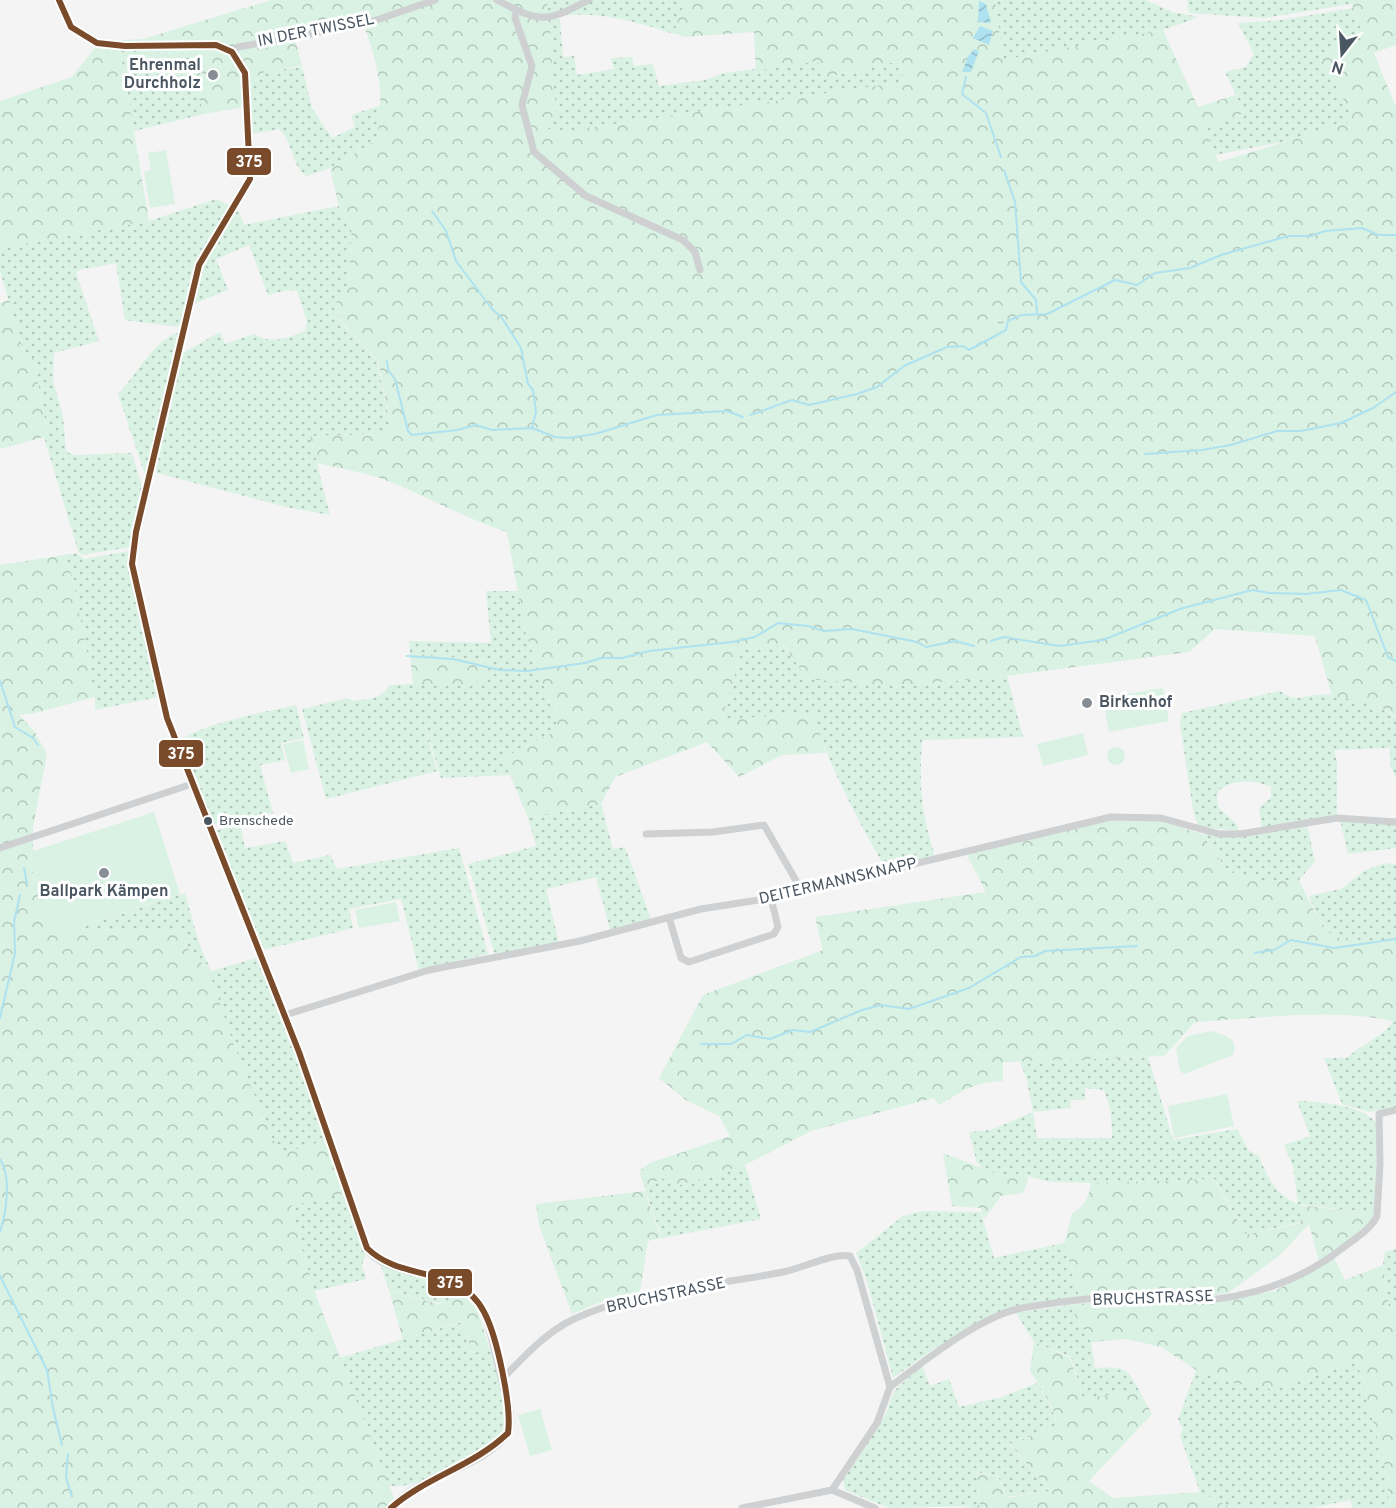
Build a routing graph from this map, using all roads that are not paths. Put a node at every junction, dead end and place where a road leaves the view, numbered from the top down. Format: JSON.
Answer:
{"nodes":[{"id":1,"x":59,"y":0,"type":"edge"},
{"id":2,"x":435,"y":0,"type":"edge"},
{"id":3,"x":497,"y":0,"type":"edge"},
{"id":4,"x":589,"y":0,"type":"edge"},
{"id":5,"x":516,"y":10,"type":"junction"},
{"id":6,"x":232,"y":52,"type":"junction"},
{"id":7,"x":700,"y":270,"type":"dead end"},
{"id":8,"x":192,"y":784,"type":"junction"},
{"id":9,"x":1396,"y":822,"type":"edge"},
{"id":10,"x":646,"y":834,"type":"dead end"},
{"id":11,"x":0,"y":848,"type":"edge"},
{"id":12,"x":802,"y":891,"type":"junction"},
{"id":13,"x":771,"y":898,"type":"junction"},
{"id":14,"x":669,"y":917,"type":"junction"},
{"id":15,"x":285,"y":1015,"type":"junction"},
{"id":16,"x":1396,"y":1110,"type":"edge"},
{"id":17,"x":502,"y":1379,"type":"junction"},
{"id":18,"x":890,"y":1387,"type":"junction"},
{"id":19,"x":832,"y":1490,"type":"junction"},
{"id":20,"x":392,"y":1508,"type":"edge"},
{"id":21,"x":742,"y":1508,"type":"edge"},
{"id":22,"x":875,"y":1508,"type":"edge"}],
"edges":[{"from":1,"to":6,"type":"street"},
{"from":2,"to":6,"type":"street","name":"IN DER TWISSEL"},
{"from":3,"to":5,"type":"street"},
{"from":4,"to":5,"type":"street"},
{"from":5,"to":7,"type":"street"},
{"from":6,"to":8,"type":"street"},
{"from":8,"to":11,"type":"street"},
{"from":8,"to":15,"type":"street"},
{"from":9,"to":12,"type":"street","name":"DEITERMANNSKNAPP"},
{"from":10,"to":12,"type":"street"},
{"from":12,"to":13,"type":"street","name":"DEITERMANNSKNAPP"},
{"from":13,"to":14,"type":"street","name":"DEITERMANNSKNAPP"},
{"from":13,"to":14,"type":"street"},
{"from":14,"to":15,"type":"street","name":"DEITERMANNSKNAPP"},
{"from":15,"to":17,"type":"street"},
{"from":16,"to":18,"type":"street","name":"BRUCHSTRASSE"},
{"from":17,"to":18,"type":"street","name":"BRUCHSTRASSE"},
{"from":17,"to":20,"type":"street"},
{"from":18,"to":19,"type":"street"},
{"from":19,"to":21,"type":"street"},
{"from":19,"to":22,"type":"street"}]}
